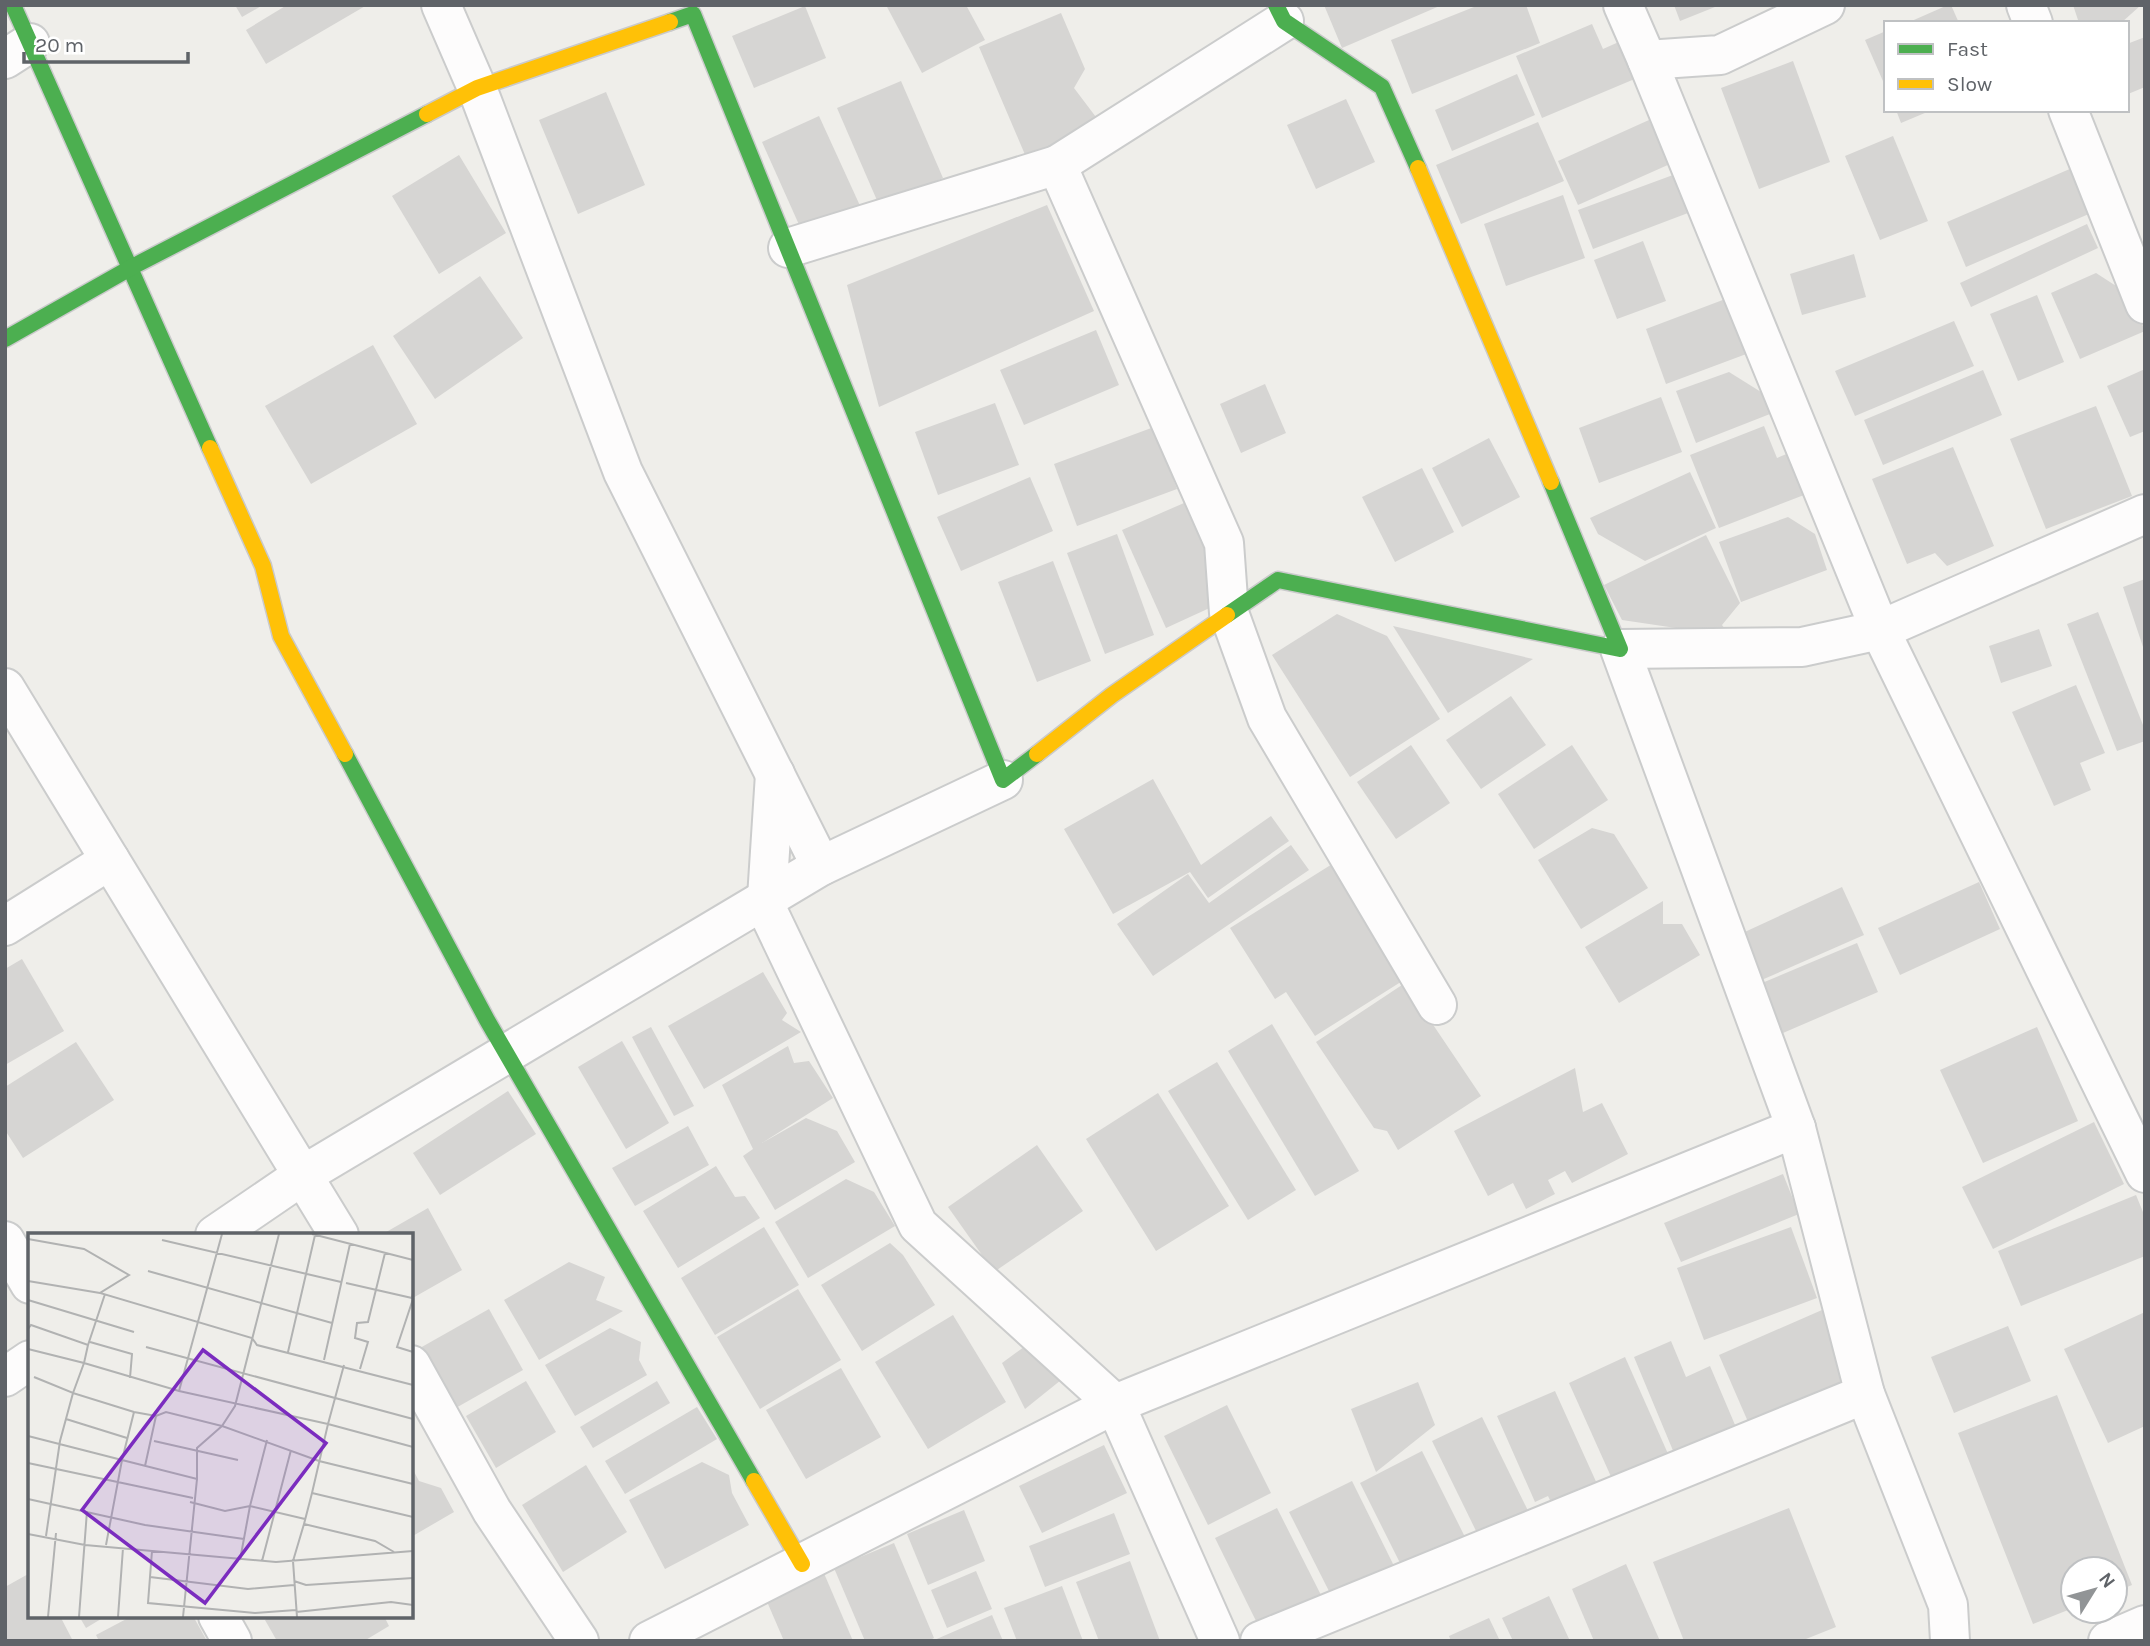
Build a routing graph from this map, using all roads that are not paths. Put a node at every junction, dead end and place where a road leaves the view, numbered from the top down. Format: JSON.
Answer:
{"nodes":[{"id":1,"x":13,"y":5,"type":"edge"},
{"id":2,"x":441,"y":5,"type":"edge"},
{"id":3,"x":1623,"y":5,"type":"edge"},
{"id":4,"x":1825,"y":5,"type":"edge"},
{"id":5,"x":699,"y":8,"type":"edge"},
{"id":6,"x":1280,"y":13,"type":"edge"},
{"id":7,"x":18,"y":51,"type":"edge"},
{"id":8,"x":1647,"y":61,"type":"junction"},
{"id":9,"x":477,"y":88,"type":"junction"},
{"id":10,"x":2068,"y":112,"type":"edge"},
{"id":11,"x":1057,"y":165,"type":"junction"},
{"id":12,"x":788,"y":248,"type":"junction"},
{"id":13,"x":132,"y":267,"type":"junction"},
{"id":14,"x":2145,"y":304,"type":"edge"},
{"id":15,"x":5,"y":339,"type":"edge"},
{"id":16,"x":2145,"y":514,"type":"edge"},
{"id":17,"x":1229,"y":613,"type":"junction"},
{"id":18,"x":1880,"y":630,"type":"junction"},
{"id":19,"x":1620,"y":649,"type":"junction"},
{"id":20,"x":5,"y":688,"type":"edge"},
{"id":21,"x":775,"y":774,"type":"junction"},
{"id":22,"x":1003,"y":780,"type":"junction"},
{"id":23,"x":110,"y":860,"type":"junction"},
{"id":24,"x":821,"y":866,"type":"junction"},
{"id":25,"x":767,"y":898,"type":"junction"},
{"id":26,"x":5,"y":926,"type":"edge"},
{"id":27,"x":1437,"y":1005,"type":"dead end"},
{"id":28,"x":507,"y":1054,"type":"junction"},
{"id":29,"x":1796,"y":1128,"type":"junction"},
{"id":30,"x":2145,"y":1173,"type":"edge"},
{"id":31,"x":303,"y":1175,"type":"junction"},
{"id":32,"x":218,"y":1233,"type":"edge"},
{"id":33,"x":338,"y":1233,"type":"edge"},
{"id":34,"x":5,"y":1241,"type":"edge"},
{"id":35,"x":28,"y":1281,"type":"edge"},
{"id":36,"x":28,"y":1361,"type":"edge"},
{"id":37,"x":413,"y":1369,"type":"edge"},
{"id":38,"x":5,"y":1377,"type":"edge"},
{"id":39,"x":1865,"y":1394,"type":"junction"},
{"id":40,"x":1115,"y":1404,"type":"junction"},
{"id":41,"x":803,"y":1564,"type":"junction"},
{"id":42,"x":219,"y":1618,"type":"edge"},
{"id":43,"x":2145,"y":1625,"type":"edge"},
{"id":44,"x":232,"y":1641,"type":"edge"},
{"id":45,"x":579,"y":1641,"type":"edge"},
{"id":46,"x":649,"y":1641,"type":"edge"},
{"id":47,"x":1220,"y":1641,"type":"edge"},
{"id":48,"x":1260,"y":1641,"type":"edge"},
{"id":49,"x":1950,"y":1641,"type":"edge"},
{"id":50,"x":2108,"y":1641,"type":"edge"}],
"edges":[{"from":1,"to":7,"type":"street"},
{"from":2,"to":9,"type":"street"},
{"from":3,"to":8,"type":"street"},
{"from":4,"to":8,"type":"street"},
{"from":5,"to":9,"type":"street"},
{"from":5,"to":12,"type":"street"},
{"from":6,"to":11,"type":"street"},
{"from":6,"to":19,"type":"street"},
{"from":7,"to":13,"type":"street"},
{"from":8,"to":18,"type":"street"},
{"from":9,"to":13,"type":"street"},
{"from":9,"to":21,"type":"street"},
{"from":10,"to":14,"type":"street"},
{"from":11,"to":12,"type":"street"},
{"from":11,"to":17,"type":"street"},
{"from":12,"to":22,"type":"street"},
{"from":13,"to":15,"type":"street"},
{"from":13,"to":28,"type":"street"},
{"from":16,"to":18,"type":"street"},
{"from":17,"to":19,"type":"street"},
{"from":17,"to":22,"type":"street"},
{"from":17,"to":27,"type":"street"},
{"from":18,"to":19,"type":"street"},
{"from":18,"to":30,"type":"street"},
{"from":19,"to":29,"type":"street"},
{"from":20,"to":23,"type":"street"},
{"from":21,"to":24,"type":"street"},
{"from":21,"to":25,"type":"street"},
{"from":22,"to":24,"type":"street"},
{"from":23,"to":26,"type":"street"},
{"from":23,"to":31,"type":"street"},
{"from":24,"to":25,"type":"street"},
{"from":25,"to":28,"type":"street"},
{"from":25,"to":40,"type":"street"},
{"from":28,"to":31,"type":"street"},
{"from":28,"to":41,"type":"street"},
{"from":29,"to":39,"type":"street"},
{"from":29,"to":40,"type":"street"},
{"from":31,"to":32,"type":"street"},
{"from":31,"to":33,"type":"street"},
{"from":34,"to":35,"type":"street"},
{"from":36,"to":38,"type":"street"},
{"from":37,"to":45,"type":"street"},
{"from":39,"to":48,"type":"street"},
{"from":39,"to":49,"type":"street"},
{"from":40,"to":41,"type":"street"},
{"from":40,"to":47,"type":"street"},
{"from":41,"to":46,"type":"street"},
{"from":42,"to":44,"type":"street"},
{"from":43,"to":50,"type":"street"}]}
